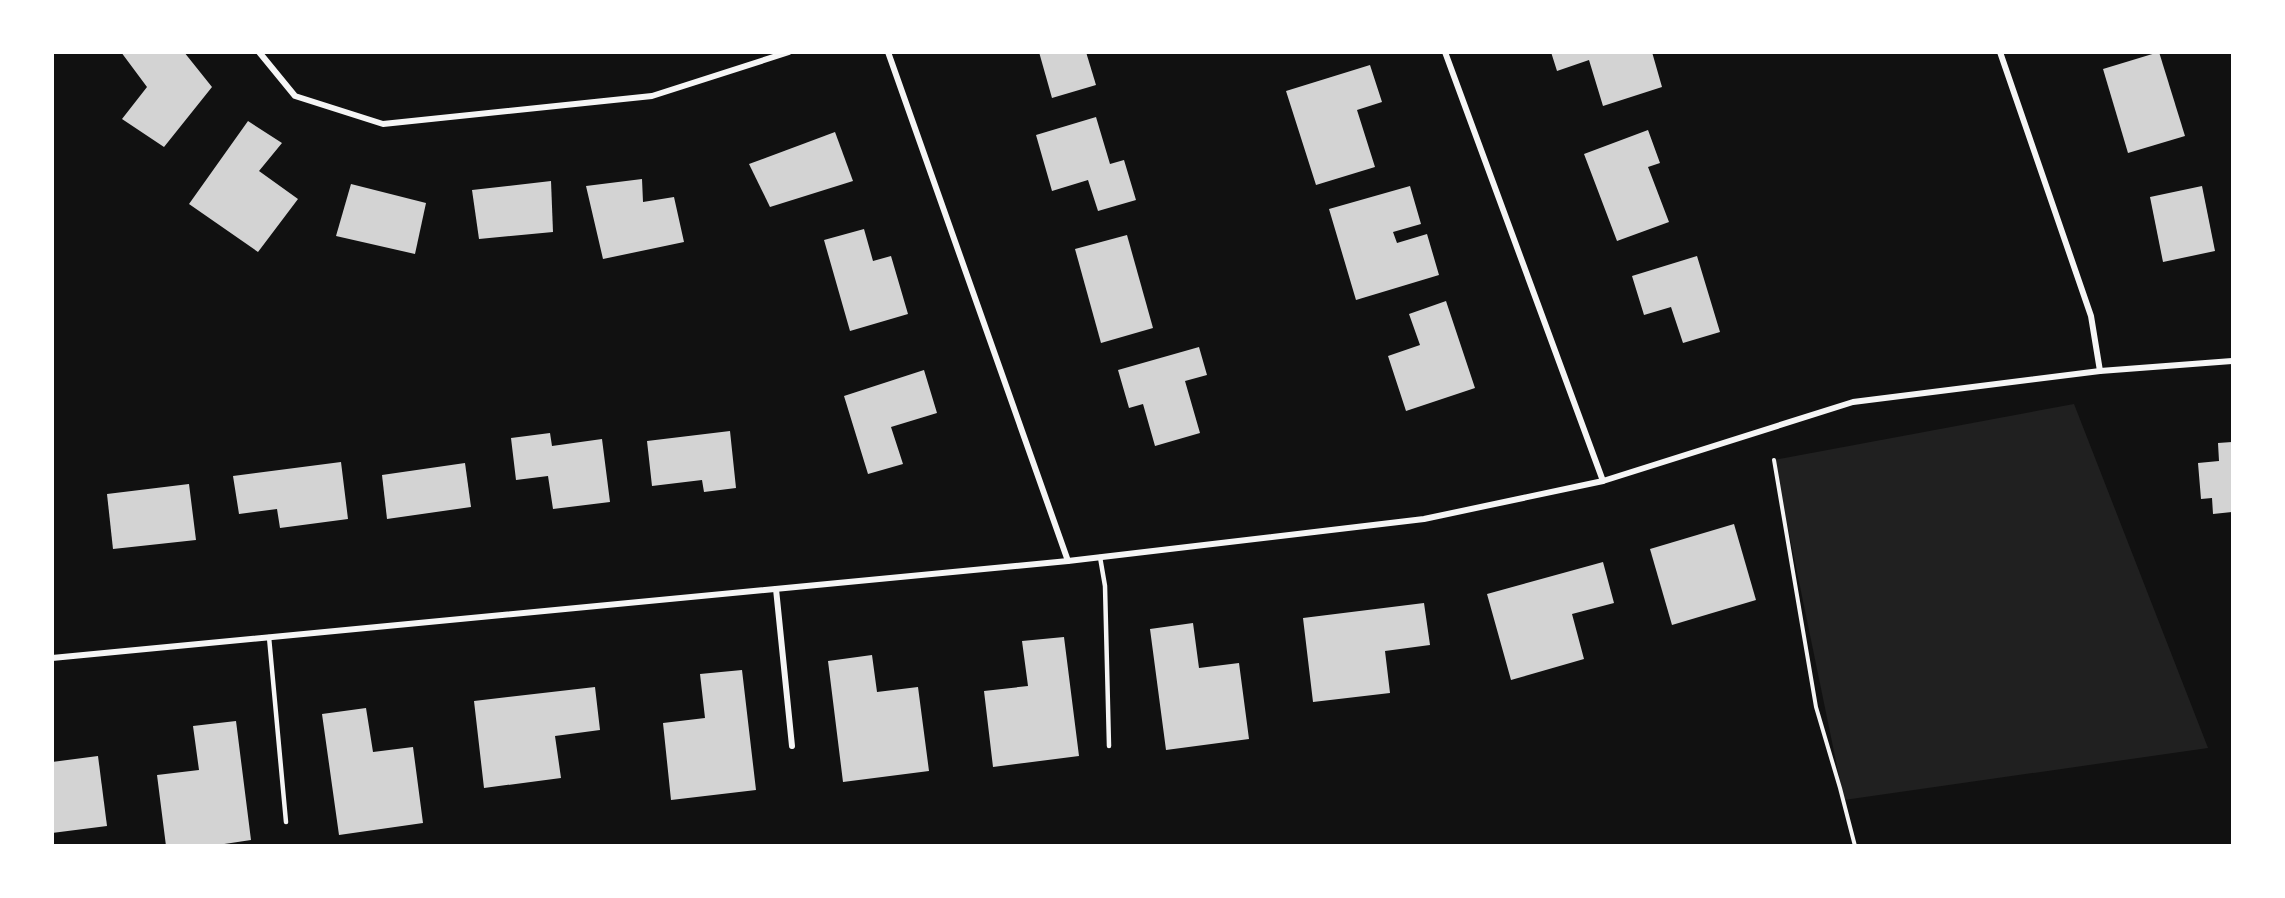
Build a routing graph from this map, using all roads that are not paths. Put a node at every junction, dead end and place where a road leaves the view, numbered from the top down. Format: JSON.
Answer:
{"nodes":[{"id":1,"x":259,"y":52,"type":"edge"},
{"id":2,"x":789,"y":52,"type":"edge"},
{"id":3,"x":888,"y":52,"type":"edge"},
{"id":4,"x":1445,"y":52,"type":"edge"},
{"id":5,"x":2000,"y":52,"type":"edge"},
{"id":6,"x":2232,"y":361,"type":"edge"},
{"id":7,"x":2100,"y":371,"type":"junction"},
{"id":8,"x":1603,"y":481,"type":"junction"},
{"id":9,"x":1100,"y":557,"type":"junction"},
{"id":10,"x":1068,"y":561,"type":"junction"},
{"id":11,"x":776,"y":589,"type":"junction"},
{"id":12,"x":269,"y":638,"type":"junction"},
{"id":13,"x":52,"y":658,"type":"edge"},
{"id":14,"x":792,"y":746,"type":"dead end"},
{"id":15,"x":1109,"y":746,"type":"dead end"},
{"id":16,"x":286,"y":822,"type":"dead end"}],
"edges":[{"from":1,"to":2,"type":"street"},
{"from":3,"to":10,"type":"street"},
{"from":4,"to":8,"type":"street"},
{"from":5,"to":7,"type":"street"},
{"from":6,"to":7,"type":"street"},
{"from":7,"to":8,"type":"street"},
{"from":8,"to":9,"type":"street"},
{"from":9,"to":10,"type":"street"},
{"from":9,"to":15,"type":"lane"},
{"from":10,"to":11,"type":"street"},
{"from":11,"to":12,"type":"street"},
{"from":11,"to":14,"type":"street"},
{"from":12,"to":13,"type":"street"},
{"from":12,"to":16,"type":"lane"}]}
